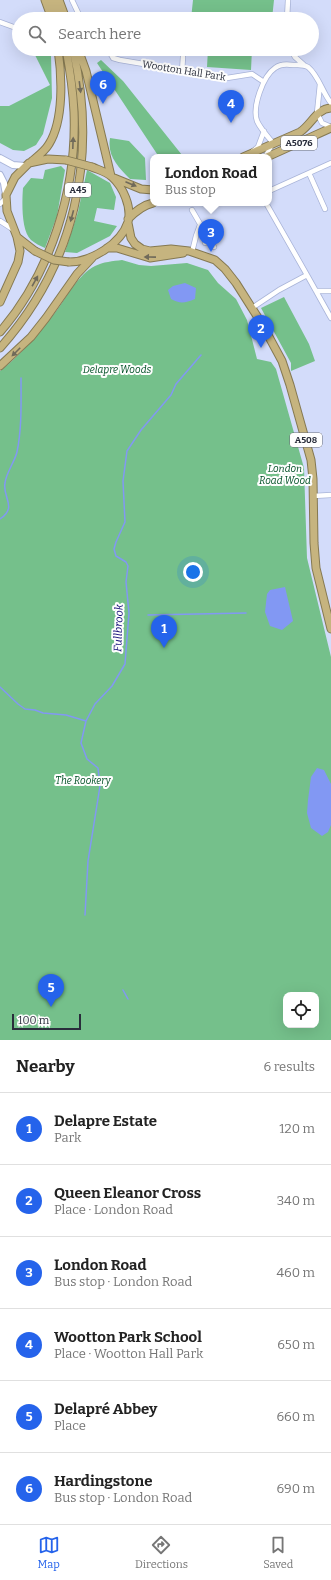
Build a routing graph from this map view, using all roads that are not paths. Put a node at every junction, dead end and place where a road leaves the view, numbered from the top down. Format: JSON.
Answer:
{"nodes":[{"id":1,"x":45,"y":0,"type":"edge"},
{"id":2,"x":52,"y":0,"type":"edge"},
{"id":3,"x":59,"y":0,"type":"edge"},
{"id":4,"x":72,"y":0,"type":"edge"},
{"id":5,"x":288,"y":0,"type":"edge"},
{"id":6,"x":49,"y":12,"type":"edge"},
{"id":7,"x":61,"y":12,"type":"edge"},
{"id":8,"x":63,"y":12,"type":"edge"},
{"id":9,"x":78,"y":12,"type":"edge"},
{"id":10,"x":287,"y":12,"type":"edge"},
{"id":11,"x":0,"y":22,"type":"edge"},
{"id":12,"x":12,"y":26,"type":"edge"},
{"id":13,"x":58,"y":56,"type":"edge"},
{"id":14,"x":67,"y":56,"type":"edge"},
{"id":15,"x":74,"y":56,"type":"edge"},
{"id":16,"x":81,"y":56,"type":"edge"},
{"id":17,"x":112,"y":56,"type":"edge"},
{"id":18,"x":183,"y":56,"type":"dead end"},
{"id":19,"x":294,"y":56,"type":"edge"},
{"id":20,"x":304,"y":65,"type":"junction"},
{"id":21,"x":182,"y":72,"type":"junction"},
{"id":22,"x":264,"y":82,"type":"junction"},
{"id":23,"x":320,"y":84,"type":"junction"},
{"id":24,"x":331,"y":103,"type":"edge"},
{"id":25,"x":331,"y":108,"type":"edge"},
{"id":26,"x":317,"y":113,"type":"junction"},
{"id":27,"x":331,"y":127,"type":"edge"},
{"id":28,"x":264,"y":131,"type":"junction"},
{"id":29,"x":273,"y":143,"type":"junction"},
{"id":30,"x":248,"y":154,"type":"edge"},
{"id":31,"x":250,"y":154,"type":"edge"},
{"id":32,"x":268,"y":154,"type":"edge"},
{"id":33,"x":272,"y":154,"type":"edge"},
{"id":34,"x":0,"y":158,"type":"edge"},
{"id":35,"x":32,"y":162,"type":"junction"},
{"id":36,"x":331,"y":163,"type":"edge"},
{"id":37,"x":25,"y":166,"type":"junction"},
{"id":38,"x":309,"y":173,"type":"junction"},
{"id":39,"x":0,"y":175,"type":"edge"},
{"id":40,"x":112,"y":176,"type":"junction"},
{"id":41,"x":150,"y":190,"type":"edge"},
{"id":42,"x":272,"y":190,"type":"edge"},
{"id":43,"x":6,"y":196,"type":"junction"},
{"id":44,"x":0,"y":204,"type":"edge"},
{"id":45,"x":150,"y":204,"type":"edge"},
{"id":46,"x":268,"y":206,"type":"edge"},
{"id":47,"x":325,"y":209,"type":"dead end"},
{"id":48,"x":192,"y":210,"type":"dead end"},
{"id":49,"x":0,"y":221,"type":"edge"},
{"id":50,"x":128,"y":221,"type":"junction"},
{"id":51,"x":200,"y":225,"type":"junction"},
{"id":52,"x":14,"y":230,"type":"junction"},
{"id":53,"x":17,"y":237,"type":"junction"},
{"id":54,"x":214,"y":247,"type":"dead end"},
{"id":55,"x":107,"y":248,"type":"junction"},
{"id":56,"x":190,"y":252,"type":"junction"},
{"id":57,"x":94,"y":257,"type":"junction"},
{"id":58,"x":307,"y":276,"type":"junction"},
{"id":59,"x":316,"y":291,"type":"junction"},
{"id":60,"x":331,"y":291,"type":"edge"},
{"id":61,"x":0,"y":302,"type":"edge"},
{"id":62,"x":252,"y":308,"type":"junction"},
{"id":63,"x":331,"y":317,"type":"edge"},
{"id":64,"x":0,"y":332,"type":"edge"},
{"id":65,"x":0,"y":348,"type":"edge"},
{"id":66,"x":0,"y":366,"type":"edge"},
{"id":67,"x":331,"y":495,"type":"edge"},
{"id":68,"x":313,"y":496,"type":"junction"},
{"id":69,"x":331,"y":628,"type":"edge"}],
"edges":[{"from":1,"to":6,"type":"highway"},
{"from":2,"to":7,"type":"highway"},
{"from":3,"to":8,"type":"highway"},
{"from":4,"to":9,"type":"street"},
{"from":5,"to":10,"type":"street"},
{"from":11,"to":12,"type":"street"},
{"from":13,"to":35,"type":"highway"},
{"from":64,"to":14,"type":"highway","number":"A45","one_way":true},
{"from":15,"to":65,"type":"highway","number":"A45","one_way":true},
{"from":16,"to":40,"type":"highway"},
{"from":17,"to":21,"type":"street","name":"Wootton Hall Park"},
{"from":18,"to":21,"type":"street"},
{"from":19,"to":20,"type":"street"},
{"from":20,"to":22,"type":"street"},
{"from":20,"to":23,"type":"street"},
{"from":21,"to":22,"type":"street","name":"Wootton Hall Park"},
{"from":22,"to":28,"type":"street"},
{"from":23,"to":24,"type":"street"},
{"from":23,"to":26,"type":"street"},
{"from":25,"to":26,"type":"highway"},
{"from":26,"to":27,"type":"street"},
{"from":26,"to":29,"type":"highway","number":"A5076"},
{"from":27,"to":33,"type":"highway","number":"A5076"},
{"from":28,"to":29,"type":"street"},
{"from":28,"to":30,"type":"street"},
{"from":29,"to":31,"type":"highway","number":"A5076"},
{"from":29,"to":32,"type":"street"},
{"from":34,"to":37,"type":"main road"},
{"from":35,"to":37,"type":"highway"},
{"from":35,"to":40,"type":"highway","bridge":true},
{"from":36,"to":38,"type":"street"},
{"from":37,"to":43,"type":"highway"},
{"from":38,"to":42,"type":"street"},
{"from":38,"to":47,"type":"street"},
{"from":39,"to":43,"type":"main road"},
{"from":40,"to":41,"type":"highway","one_way":true},
{"from":40,"to":50,"type":"highway","number":"A508"},
{"from":43,"to":44,"type":"street"},
{"from":43,"to":52,"type":"highway"},
{"from":45,"to":50,"type":"highway"},
{"from":46,"to":58,"type":"street"},
{"from":48,"to":51,"type":"street"},
{"from":49,"to":52,"type":"street"},
{"from":50,"to":55,"type":"highway"},
{"from":50,"to":56,"type":"highway","number":"A508"},
{"from":51,"to":54,"type":"street"},
{"from":51,"to":56,"type":"street"},
{"from":52,"to":53,"type":"highway"},
{"from":53,"to":57,"type":"highway","bridge":true},
{"from":53,"to":61,"type":"highway"},
{"from":56,"to":55,"type":"highway","number":"A508","one_way":true},
{"from":55,"to":57,"type":"highway"},
{"from":56,"to":62,"type":"highway","number":"A508"},
{"from":57,"to":66,"type":"highway","one_way":true},
{"from":58,"to":59,"type":"street"},
{"from":58,"to":62,"type":"street"},
{"from":59,"to":60,"type":"street"},
{"from":59,"to":63,"type":"street"},
{"from":62,"to":68,"type":"highway","number":"A508"},
{"from":67,"to":68,"type":"street"},
{"from":68,"to":69,"type":"highway","number":"A508"}]}
